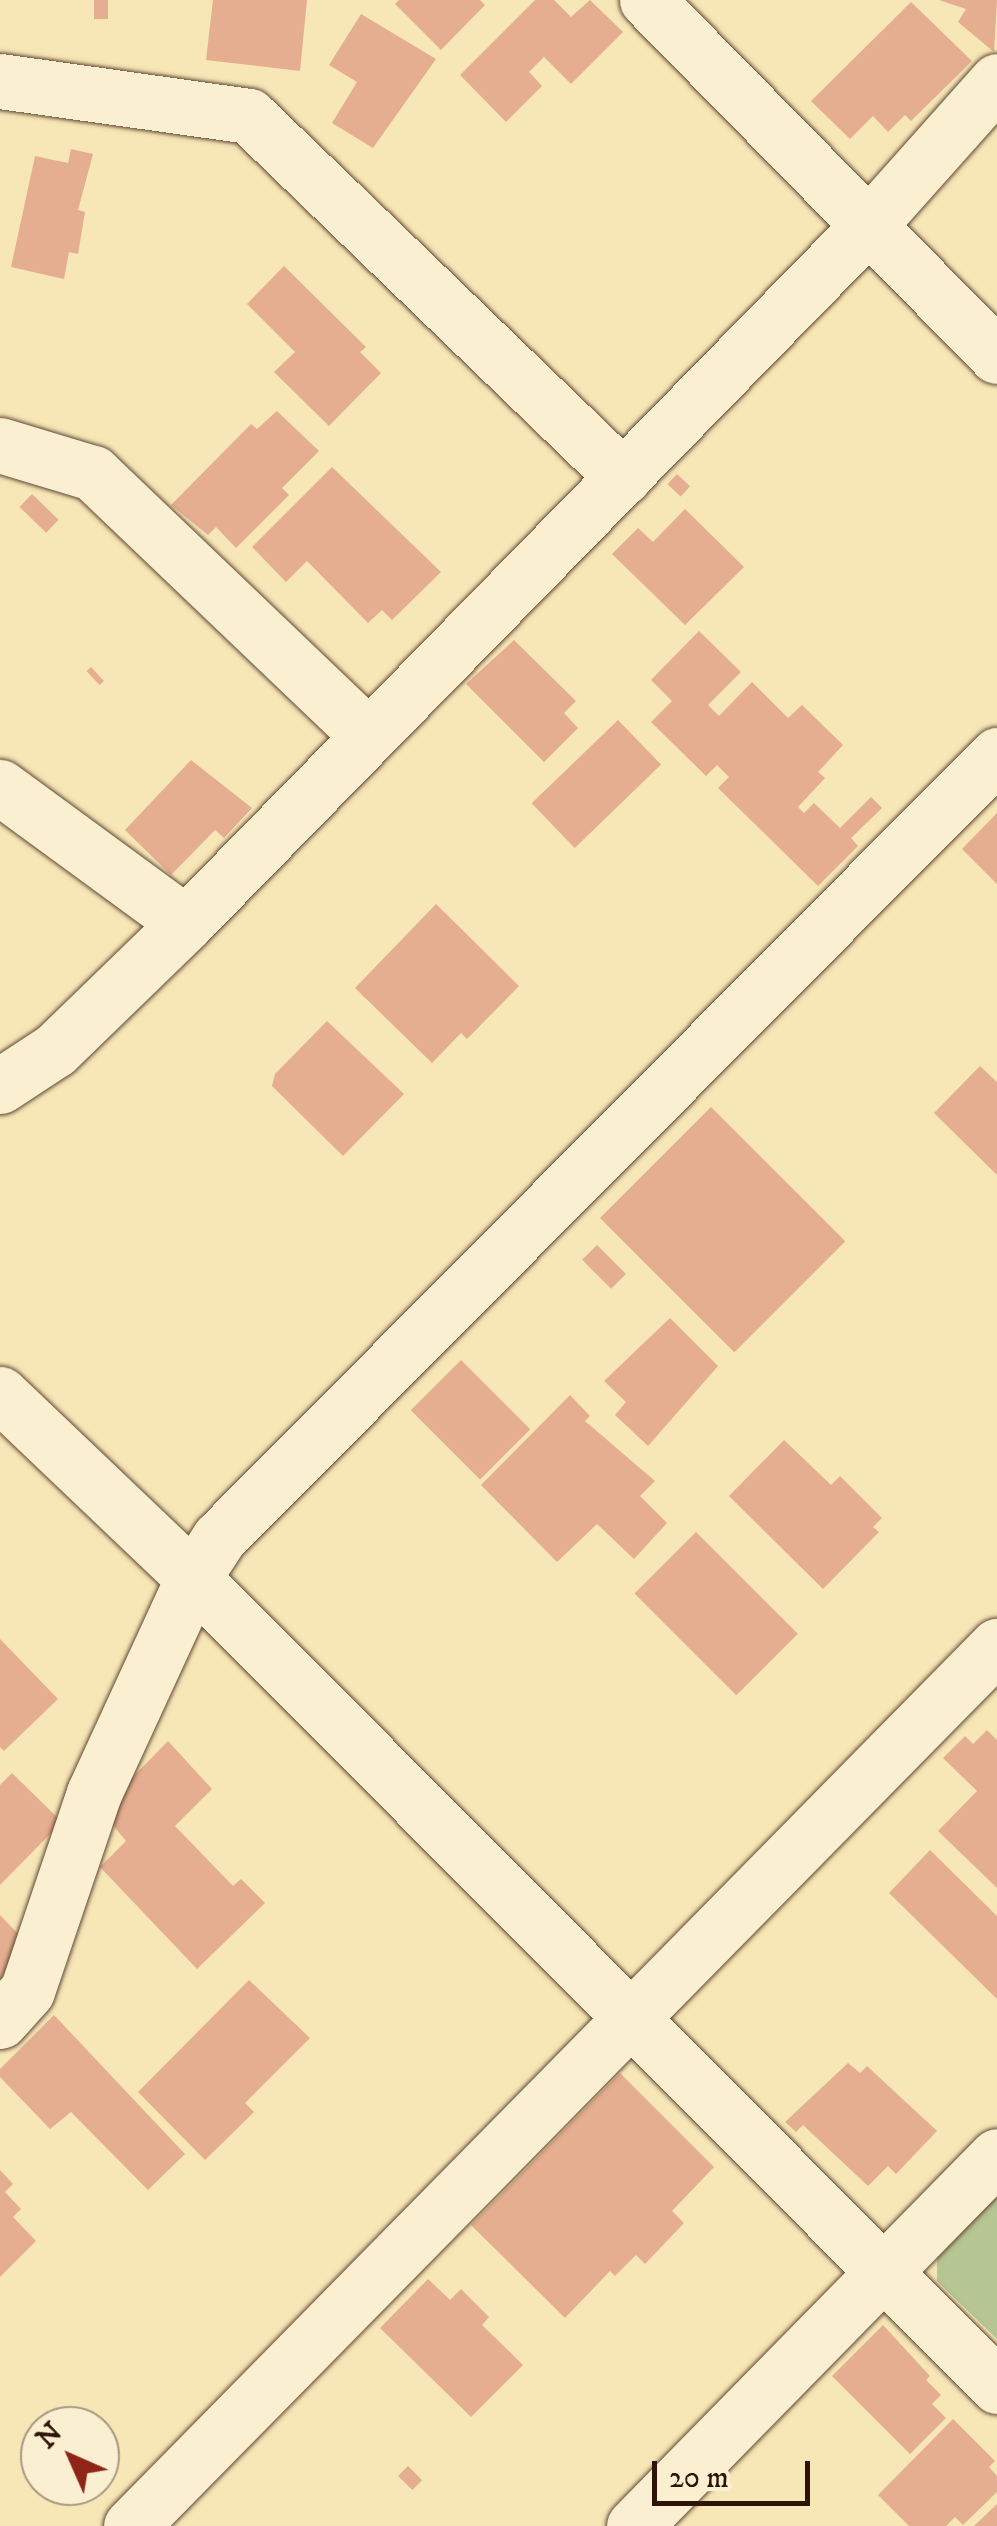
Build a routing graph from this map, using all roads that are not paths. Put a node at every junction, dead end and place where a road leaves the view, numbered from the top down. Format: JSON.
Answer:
{"nodes":[{"id":1,"x":647,"y":0,"type":"edge"},
{"id":2,"x":0,"y":81,"type":"edge"},
{"id":3,"x":997,"y":81,"type":"edge"},
{"id":4,"x":868,"y":226,"type":"junction"},
{"id":5,"x":997,"y":356,"type":"edge"},
{"id":6,"x":0,"y":445,"type":"edge"},
{"id":7,"x":623,"y":476,"type":"junction"},
{"id":8,"x":368,"y":736,"type":"junction"},
{"id":9,"x":997,"y":755,"type":"edge"},
{"id":10,"x":0,"y":787,"type":"edge"},
{"id":11,"x":186,"y":923,"type":"junction"},
{"id":12,"x":0,"y":1086,"type":"edge"},
{"id":13,"x":0,"y":1394,"type":"edge"},
{"id":14,"x":193,"y":1578,"type":"junction"},
{"id":15,"x":997,"y":1646,"type":"edge"},
{"id":16,"x":626,"y":2019,"type":"junction"},
{"id":17,"x":0,"y":2021,"type":"edge"},
{"id":18,"x":997,"y":2156,"type":"edge"},
{"id":19,"x":882,"y":2269,"type":"junction"},
{"id":20,"x":997,"y":2386,"type":"edge"},
{"id":21,"x":132,"y":2526,"type":"edge"},
{"id":22,"x":634,"y":2526,"type":"edge"}],
"edges":[{"from":1,"to":4,"type":"street"},
{"from":2,"to":7,"type":"street"},
{"from":3,"to":4,"type":"street"},
{"from":4,"to":5,"type":"street"},
{"from":4,"to":7,"type":"street"},
{"from":6,"to":8,"type":"street"},
{"from":7,"to":8,"type":"street"},
{"from":8,"to":11,"type":"street"},
{"from":9,"to":14,"type":"street"},
{"from":10,"to":11,"type":"street"},
{"from":11,"to":12,"type":"street"},
{"from":13,"to":14,"type":"street"},
{"from":14,"to":16,"type":"street"},
{"from":14,"to":17,"type":"street"},
{"from":15,"to":16,"type":"street"},
{"from":16,"to":19,"type":"street"},
{"from":16,"to":21,"type":"street"},
{"from":18,"to":19,"type":"street"},
{"from":19,"to":20,"type":"street"},
{"from":19,"to":22,"type":"street"}]}
